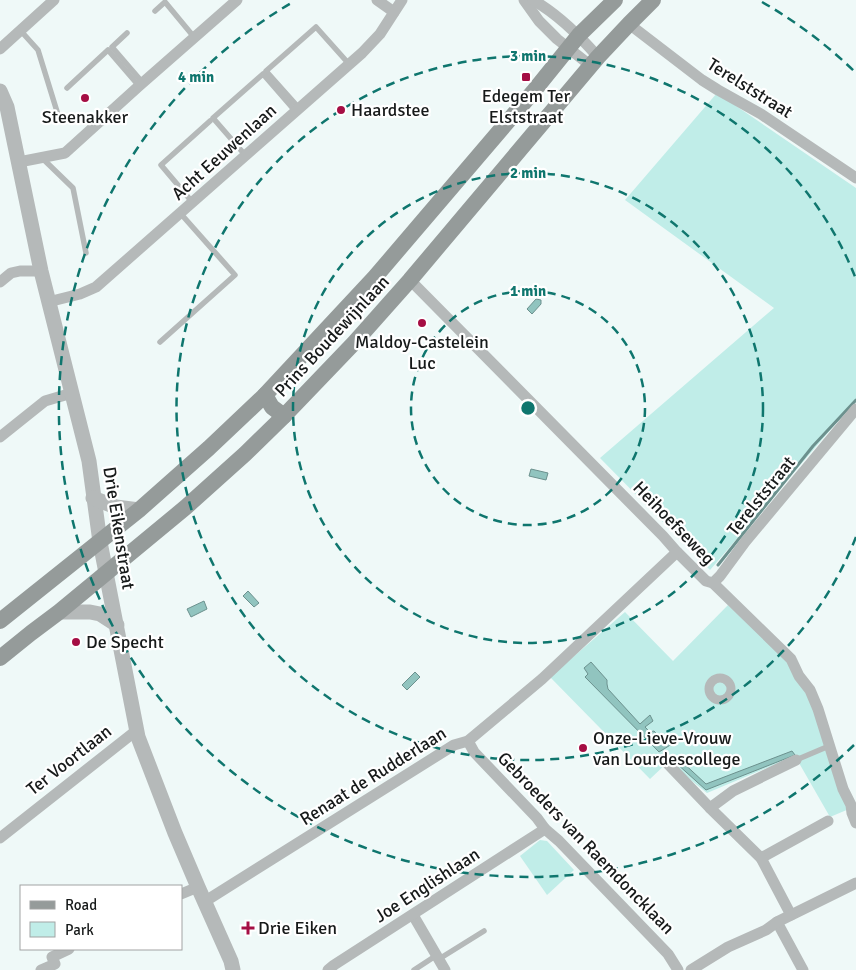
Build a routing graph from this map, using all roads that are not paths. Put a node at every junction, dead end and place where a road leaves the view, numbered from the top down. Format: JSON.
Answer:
{"nodes":[{"id":1,"x":54,"y":0,"type":"edge"},
{"id":2,"x":238,"y":0,"type":"edge"},
{"id":3,"x":377,"y":0,"type":"edge"},
{"id":4,"x":402,"y":0,"type":"edge"},
{"id":5,"x":524,"y":0,"type":"edge"},
{"id":6,"x":533,"y":0,"type":"edge"},
{"id":7,"x":615,"y":0,"type":"edge"},
{"id":8,"x":653,"y":0,"type":"edge"},
{"id":9,"x":155,"y":11,"type":"dead end"},
{"id":10,"x":394,"y":12,"type":"junction"},
{"id":11,"x":628,"y":24,"type":"junction"},
{"id":12,"x":20,"y":30,"type":"junction"},
{"id":13,"x":126,"y":33,"type":"dead end"},
{"id":14,"x":579,"y":36,"type":"junction"},
{"id":15,"x":194,"y":37,"type":"junction"},
{"id":16,"x":568,"y":48,"type":"junction"},
{"id":17,"x":0,"y":49,"type":"edge"},
{"id":18,"x":595,"y":62,"type":"junction"},
{"id":19,"x":349,"y":64,"type":"junction"},
{"id":20,"x":141,"y":84,"type":"junction"},
{"id":21,"x":67,"y":88,"type":"dead end"},
{"id":22,"x":0,"y":91,"type":"edge"},
{"id":23,"x":297,"y":110,"type":"junction"},
{"id":24,"x":59,"y":118,"type":"dead end"},
{"id":25,"x":210,"y":121,"type":"dead end"},
{"id":26,"x":246,"y":156,"type":"junction"},
{"id":27,"x":41,"y":158,"type":"junction"},
{"id":28,"x":19,"y":162,"type":"junction"},
{"id":29,"x":856,"y":178,"type":"edge"},
{"id":30,"x":193,"y":203,"type":"junction"},
{"id":31,"x":181,"y":214,"type":"junction"},
{"id":32,"x":86,"y":253,"type":"dead end"},
{"id":33,"x":41,"y":272,"type":"junction"},
{"id":34,"x":410,"y":280,"type":"junction"},
{"id":35,"x":0,"y":282,"type":"edge"},
{"id":36,"x":48,"y":302,"type":"junction"},
{"id":37,"x":160,"y":342,"type":"dead end"},
{"id":38,"x":72,"y":393,"type":"junction"},
{"id":39,"x":264,"y":395,"type":"junction"},
{"id":40,"x":856,"y":409,"type":"edge"},
{"id":41,"x":284,"y":416,"type":"junction"},
{"id":42,"x":0,"y":437,"type":"edge"},
{"id":43,"x":93,"y":498,"type":"junction"},
{"id":44,"x":139,"y":510,"type":"junction"},
{"id":45,"x":100,"y":542,"type":"junction"},
{"id":46,"x":677,"y":552,"type":"junction"},
{"id":47,"x":106,"y":572,"type":"junction"},
{"id":48,"x":53,"y":579,"type":"junction"},
{"id":49,"x":713,"y":583,"type":"junction"},
{"id":50,"x":65,"y":607,"type":"junction"},
{"id":51,"x":0,"y":621,"type":"edge"},
{"id":52,"x":117,"y":625,"type":"junction"},
{"id":53,"x":0,"y":658,"type":"edge"},
{"id":54,"x":137,"y":730,"type":"junction"},
{"id":55,"x":468,"y":741,"type":"junction"},
{"id":56,"x":824,"y":748,"type":"junction"},
{"id":57,"x":796,"y":760,"type":"joint"},
{"id":58,"x":666,"y":763,"type":"dead end"},
{"id":59,"x":710,"y":808,"type":"junction"},
{"id":60,"x":828,"y":821,"type":"dead end"},
{"id":61,"x":856,"y":823,"type":"edge"},
{"id":62,"x":545,"y":829,"type":"junction"},
{"id":63,"x":0,"y":838,"type":"edge"},
{"id":64,"x":761,"y":858,"type":"junction"},
{"id":65,"x":856,"y":882,"type":"edge"},
{"id":66,"x":198,"y":888,"type":"junction"},
{"id":67,"x":182,"y":894,"type":"edge"},
{"id":68,"x":204,"y":902,"type":"junction"},
{"id":69,"x":413,"y":915,"type":"junction"},
{"id":70,"x":791,"y":916,"type":"junction"},
{"id":71,"x":778,"y":922,"type":"junction"},
{"id":72,"x":484,"y":931,"type":"dead end"},
{"id":73,"x":67,"y":950,"type":"edge"},
{"id":74,"x":438,"y":957,"type":"junction"},
{"id":75,"x":235,"y":967,"type":"edge"},
{"id":76,"x":41,"y":970,"type":"edge"},
{"id":77,"x":328,"y":970,"type":"edge"},
{"id":78,"x":414,"y":970,"type":"edge"},
{"id":79,"x":445,"y":970,"type":"edge"},
{"id":80,"x":678,"y":970,"type":"edge"},
{"id":81,"x":692,"y":970,"type":"edge"},
{"id":82,"x":803,"y":970,"type":"edge"}],
"edges":[{"from":1,"to":12,"type":"street"},
{"from":2,"to":15,"type":"street"},
{"from":3,"to":10,"type":"street"},
{"from":4,"to":10,"type":"street","name":"Acht Eeuwenlaan"},
{"from":5,"to":16,"type":"street"},
{"from":6,"to":14,"type":"street"},
{"from":7,"to":14,"type":"main road","name":"Prins Boudewijnlaan"},
{"from":8,"to":11,"type":"main road","name":"Prins Boudewijnlaan"},
{"from":9,"to":15,"type":"lane"},
{"from":10,"to":19,"type":"street","name":"Acht Eeuwenlaan"},
{"from":11,"to":18,"type":"main road","name":"Prins Boudewijnlaan"},
{"from":11,"to":29,"type":"street","name":"Terelststraat"},
{"from":12,"to":17,"type":"street"},
{"from":12,"to":24,"type":"lane"},
{"from":13,"to":20,"type":"lane"},
{"from":14,"to":16,"type":"main road","name":"Prins Boudewijnlaan"},
{"from":14,"to":18,"type":"street"},
{"from":15,"to":20,"type":"street"},
{"from":16,"to":18,"type":"street"},
{"from":16,"to":39,"type":"main road","name":"Prins Boudewijnlaan"},
{"from":18,"to":34,"type":"main road","name":"Prins Boudewijnlaan"},
{"from":19,"to":23,"type":"street","name":"Acht Eeuwenlaan"},
{"from":19,"to":23,"type":"lane"},
{"from":20,"to":21,"type":"lane"},
{"from":20,"to":27,"type":"street"},
{"from":22,"to":28,"type":"street","name":"Drie Eikenstraat"},
{"from":23,"to":26,"type":"street","name":"Acht Eeuwenlaan"},
{"from":23,"to":26,"type":"lane"},
{"from":25,"to":30,"type":"lane"},
{"from":26,"to":30,"type":"street","name":"Acht Eeuwenlaan"},
{"from":27,"to":28,"type":"street"},
{"from":27,"to":32,"type":"lane"},
{"from":28,"to":33,"type":"street","name":"Drie Eikenstraat"},
{"from":30,"to":31,"type":"street","name":"Acht Eeuwenlaan"},
{"from":31,"to":36,"type":"street","name":"Acht Eeuwenlaan"},
{"from":31,"to":37,"type":"lane"},
{"from":33,"to":35,"type":"street"},
{"from":33,"to":36,"type":"street","name":"Drie Eikenstraat"},
{"from":34,"to":41,"type":"main road","name":"Prins Boudewijnlaan"},
{"from":34,"to":46,"type":"street","name":"Heihoefseweg"},
{"from":36,"to":38,"type":"street","name":"Drie Eikenstraat"},
{"from":38,"to":42,"type":"street"},
{"from":38,"to":43,"type":"street","name":"Drie Eikenstraat"},
{"from":39,"to":41,"type":"main road"},
{"from":39,"to":44,"type":"main road","name":"Prins Boudewijnlaan"},
{"from":40,"to":49,"type":"street","name":"Terelststraat"},
{"from":41,"to":47,"type":"main road","name":"Prins Boudewijnlaan"},
{"from":43,"to":44,"type":"street"},
{"from":43,"to":45,"type":"street","name":"Drie Eikenstraat"},
{"from":44,"to":45,"type":"main road","name":"Prins Boudewijnlaan"},
{"from":45,"to":47,"type":"street","name":"Drie Eikenstraat"},
{"from":45,"to":48,"type":"main road","name":"Prins Boudewijnlaan"},
{"from":46,"to":49,"type":"street","name":"Heihoefseweg"},
{"from":46,"to":55,"type":"street","name":"Renaat de Rudderlaan"},
{"from":47,"to":50,"type":"main road","name":"Prins Boudewijnlaan"},
{"from":47,"to":52,"type":"street","name":"Drie Eikenstraat"},
{"from":48,"to":50,"type":"main road"},
{"from":48,"to":51,"type":"main road","name":"Prins Boudewijnlaan"},
{"from":49,"to":56,"type":"street","name":"Heihoefseweg"},
{"from":50,"to":52,"type":"street"},
{"from":50,"to":53,"type":"main road","name":"Prins Boudewijnlaan"},
{"from":52,"to":54,"type":"street","name":"Drie Eikenstraat"},
{"from":54,"to":63,"type":"street","name":"Ter Voortlaan"},
{"from":54,"to":66,"type":"street","name":"Drie Eikenstraat"},
{"from":55,"to":62,"type":"street","name":"Gebroeders van Raemdoncklaan"},
{"from":55,"to":68,"type":"street","name":"Renaat de Rudderlaan"},
{"from":56,"to":57,"type":"lane"},
{"from":56,"to":61,"type":"street","name":"Heihoefseweg"},
{"from":57,"to":59,"type":"street"},
{"from":58,"to":59,"type":"street"},
{"from":59,"to":64,"type":"street"},
{"from":60,"to":64,"type":"street"},
{"from":62,"to":69,"type":"street","name":"Joe Englishlaan"},
{"from":62,"to":80,"type":"street","name":"Gebroeders van Raemdoncklaan"},
{"from":64,"to":70,"type":"street"},
{"from":65,"to":70,"type":"street"},
{"from":66,"to":67,"type":"street"},
{"from":66,"to":68,"type":"street","name":"Drie Eikenstraat"},
{"from":68,"to":75,"type":"street","name":"Drie Eikenstraat"},
{"from":69,"to":74,"type":"street"},
{"from":69,"to":77,"type":"street","name":"Joe Englishlaan"},
{"from":70,"to":71,"type":"street"},
{"from":71,"to":81,"type":"street"},
{"from":71,"to":82,"type":"street"},
{"from":72,"to":74,"type":"lane"},
{"from":73,"to":76,"type":"street"},
{"from":74,"to":78,"type":"lane"},
{"from":74,"to":79,"type":"street"}]}
